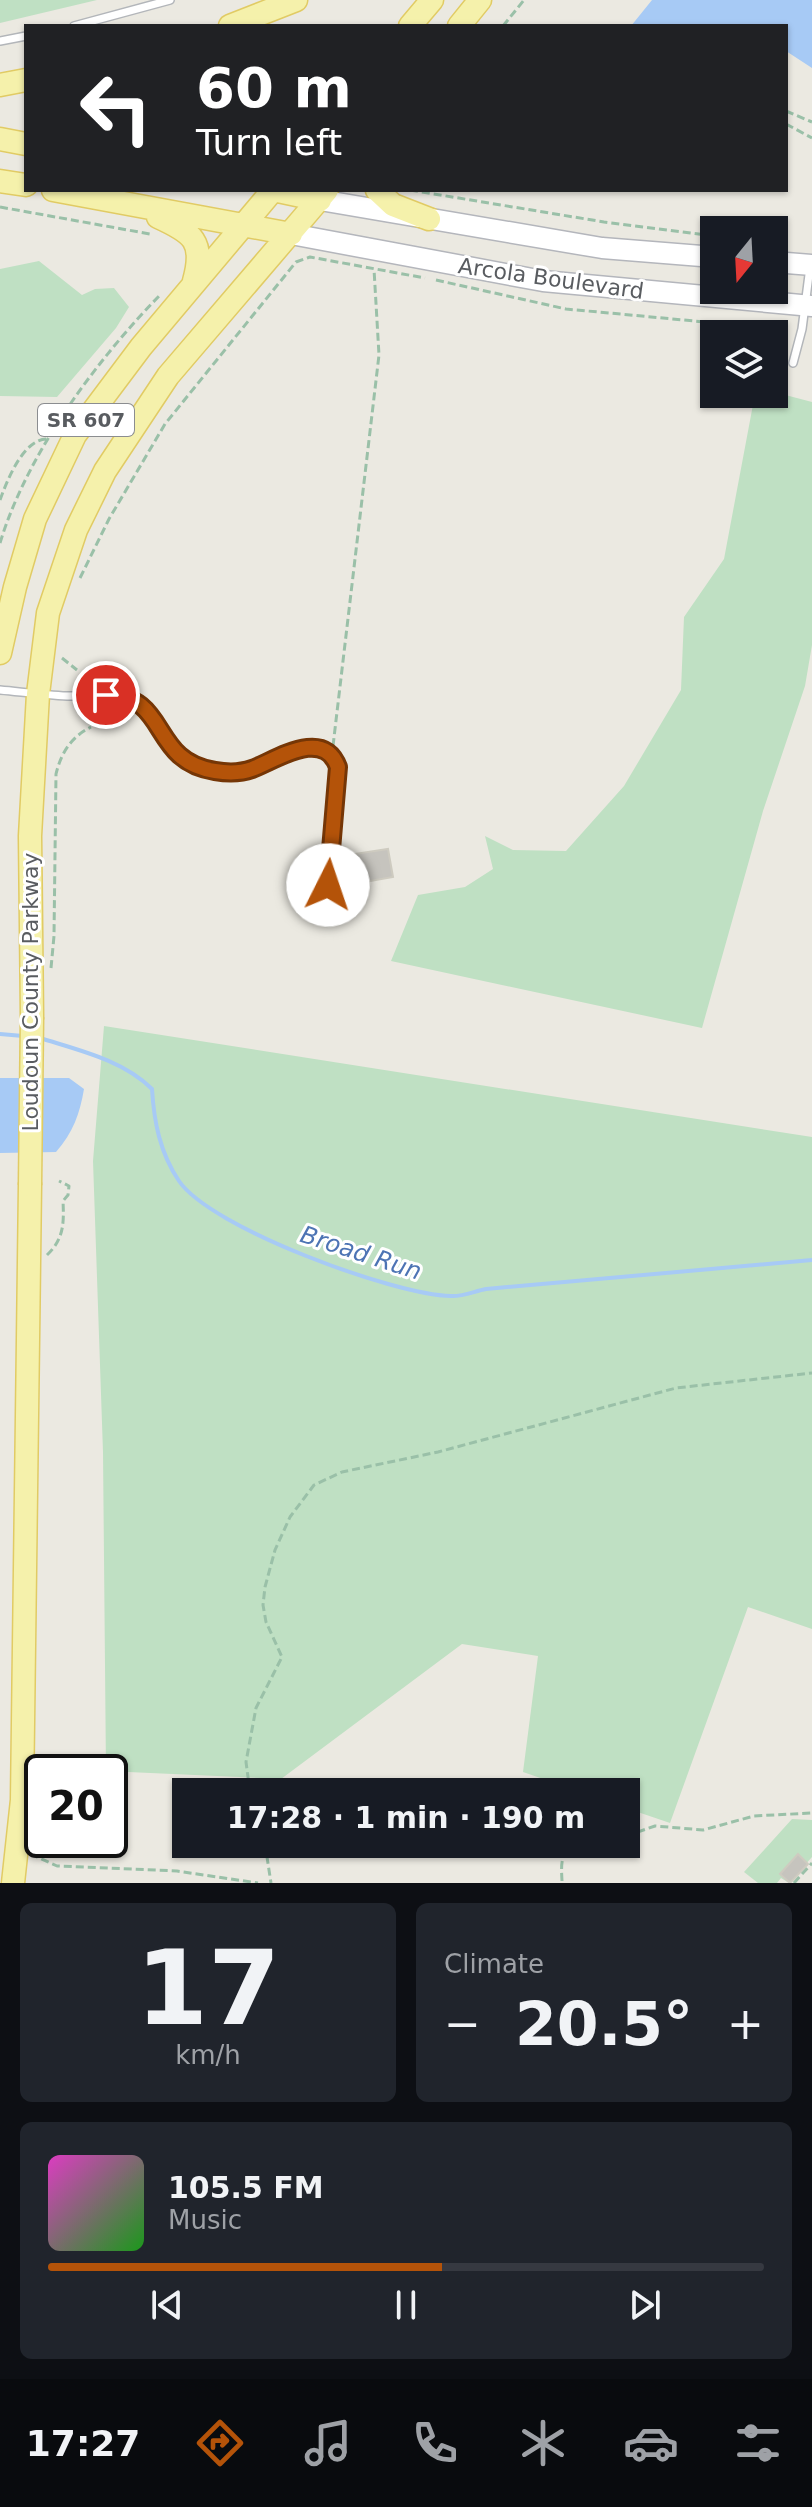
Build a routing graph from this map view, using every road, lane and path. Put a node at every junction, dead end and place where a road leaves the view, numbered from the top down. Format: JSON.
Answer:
{"nodes":[{"id":1,"x":170,"y":0,"type":"edge"},
{"id":2,"x":296,"y":0,"type":"edge"},
{"id":3,"x":432,"y":0,"type":"edge"},
{"id":4,"x":480,"y":0,"type":"edge"},
{"id":5,"x":524,"y":0,"type":"edge"},
{"id":6,"x":81,"y":24,"type":"edge"},
{"id":7,"x":235,"y":24,"type":"edge"},
{"id":8,"x":412,"y":24,"type":"edge"},
{"id":9,"x":461,"y":24,"type":"edge"},
{"id":10,"x":505,"y":24,"type":"edge"},
{"id":11,"x":24,"y":36,"type":"edge"},
{"id":12,"x":0,"y":41,"type":"edge"},
{"id":13,"x":24,"y":80,"type":"edge"},
{"id":14,"x":0,"y":85,"type":"edge"},
{"id":15,"x":788,"y":112,"type":"edge"},
{"id":16,"x":812,"y":122,"type":"edge"},
{"id":17,"x":788,"y":125,"type":"edge"},
{"id":18,"x":812,"y":138,"type":"edge"},
{"id":19,"x":0,"y":139,"type":"edge"},
{"id":20,"x":24,"y":144,"type":"edge"},
{"id":21,"x":0,"y":181,"type":"edge"},
{"id":22,"x":24,"y":185,"type":"edge"},
{"id":23,"x":63,"y":192,"type":"edge"},
{"id":24,"x":271,"y":192,"type":"edge"},
{"id":25,"x":293,"y":192,"type":"edge"},
{"id":26,"x":379,"y":192,"type":"edge"},
{"id":27,"x":422,"y":192,"type":"edge"},
{"id":28,"x":324,"y":195,"type":"edge"},
{"id":29,"x":127,"y":205,"type":"junction"},
{"id":30,"x":0,"y":207,"type":"edge"},
{"id":31,"x":429,"y":219,"type":"junction"},
{"id":32,"x":242,"y":225,"type":"junction"},
{"id":33,"x":291,"y":234,"type":"junction"},
{"id":34,"x":700,"y":234,"type":"edge"},
{"id":35,"x":158,"y":235,"type":"dead end"},
{"id":36,"x":700,"y":256,"type":"edge"},
{"id":37,"x":788,"y":263,"type":"edge"},
{"id":38,"x":811,"y":264,"type":"edge"},
{"id":39,"x":374,"y":269,"type":"junction"},
{"id":40,"x":194,"y":281,"type":"junction"},
{"id":41,"x":809,"y":306,"type":"edge"},
{"id":42,"x":700,"y":322,"type":"edge"},
{"id":43,"x":793,"y":363,"type":"dead end"},
{"id":44,"x":47,"y":439,"type":"dead end"},
{"id":45,"x":0,"y":500,"type":"edge"},
{"id":46,"x":77,"y":586,"type":"dead end"},
{"id":47,"x":59,"y":650,"type":"dead end"},
{"id":48,"x":0,"y":653,"type":"edge"},
{"id":49,"x":77,"y":670,"type":"dead end"},
{"id":50,"x":0,"y":690,"type":"edge"},
{"id":51,"x":38,"y":694,"type":"junction"},
{"id":52,"x":91,"y":727,"type":"dead end"},
{"id":53,"x":72,"y":732,"type":"dead end"},
{"id":54,"x":76,"y":737,"type":"junction"},
{"id":55,"x":331,"y":756,"type":"junction"},
{"id":56,"x":325,"y":916,"type":"dead end"},
{"id":57,"x":50,"y":973,"type":"dead end"},
{"id":58,"x":59,"y":1181,"type":"dead end"},
{"id":59,"x":42,"y":1245,"type":"dead end"},
{"id":60,"x":812,"y":1373,"type":"edge"},
{"id":61,"x":248,"y":1778,"type":"edge"},
{"id":62,"x":812,"y":1813,"type":"edge"},
{"id":63,"x":640,"y":1831,"type":"edge"},
{"id":64,"x":39,"y":1858,"type":"edge"},
{"id":65,"x":267,"y":1858,"type":"edge"},
{"id":66,"x":563,"y":1858,"type":"edge"},
{"id":67,"x":812,"y":1863,"type":"edge"},
{"id":68,"x":562,"y":1881,"type":"dead end"},
{"id":69,"x":13,"y":1883,"type":"edge"},
{"id":70,"x":258,"y":1883,"type":"edge"},
{"id":71,"x":271,"y":1883,"type":"edge"},
{"id":72,"x":794,"y":1883,"type":"edge"}],
"edges":[{"from":1,"to":6,"type":"lane"},
{"from":2,"to":7,"type":"main road"},
{"from":3,"to":8,"type":"main road"},
{"from":4,"to":9,"type":"main road"},
{"from":5,"to":10,"type":"path"},
{"from":11,"to":12,"type":"lane"},
{"from":13,"to":14,"type":"main road"},
{"from":15,"to":16,"type":"path"},
{"from":17,"to":18,"type":"path"},
{"from":19,"to":20,"type":"main road"},
{"from":21,"to":22,"type":"main road"},
{"from":23,"to":29,"type":"main road"},
{"from":24,"to":32,"type":"main road"},
{"from":25,"to":28,"type":"main road"},
{"from":26,"to":31,"type":"main road"},
{"from":27,"to":34,"type":"path"},
{"from":28,"to":31,"type":"main road","name":"Arcola Boulevard"},
{"from":28,"to":33,"type":"main road","name":"Loudoun County Parkway","number":"SR 607"},
{"from":29,"to":32,"type":"main road"},
{"from":29,"to":40,"type":"main road"},
{"from":30,"to":35,"type":"path"},
{"from":31,"to":36,"type":"main road","name":"Arcola Boulevard"},
{"from":32,"to":33,"type":"main road"},
{"from":32,"to":40,"type":"main road","number":"SR 607"},
{"from":33,"to":41,"type":"main road","name":"Arcola Boulevard"},
{"from":33,"to":51,"type":"main road","name":"Loudoun County Parkway","number":"SR 607"},
{"from":37,"to":38,"type":"main road"},
{"from":38,"to":41,"type":"lane"},
{"from":39,"to":42,"type":"path"},
{"from":39,"to":46,"type":"path"},
{"from":39,"to":55,"type":"path"},
{"from":40,"to":48,"type":"main road","number":"SR 607"},
{"from":41,"to":43,"type":"lane"},
{"from":44,"to":45,"type":"path"},
{"from":47,"to":49,"type":"path"},
{"from":50,"to":51,"type":"lane"},
{"from":51,"to":55,"type":"lane"},
{"from":51,"to":69,"type":"main road","name":"Loudoun County Parkway","number":"SR 607","bridge":true},
{"from":52,"to":54,"type":"path"},
{"from":53,"to":54,"type":"path"},
{"from":54,"to":57,"type":"path"},
{"from":55,"to":56,"type":"lane"},
{"from":58,"to":59,"type":"path"},
{"from":60,"to":61,"type":"path"},
{"from":62,"to":63,"type":"path"},
{"from":64,"to":70,"type":"path"},
{"from":65,"to":71,"type":"path"},
{"from":66,"to":68,"type":"path"},
{"from":67,"to":72,"type":"path"}]}
